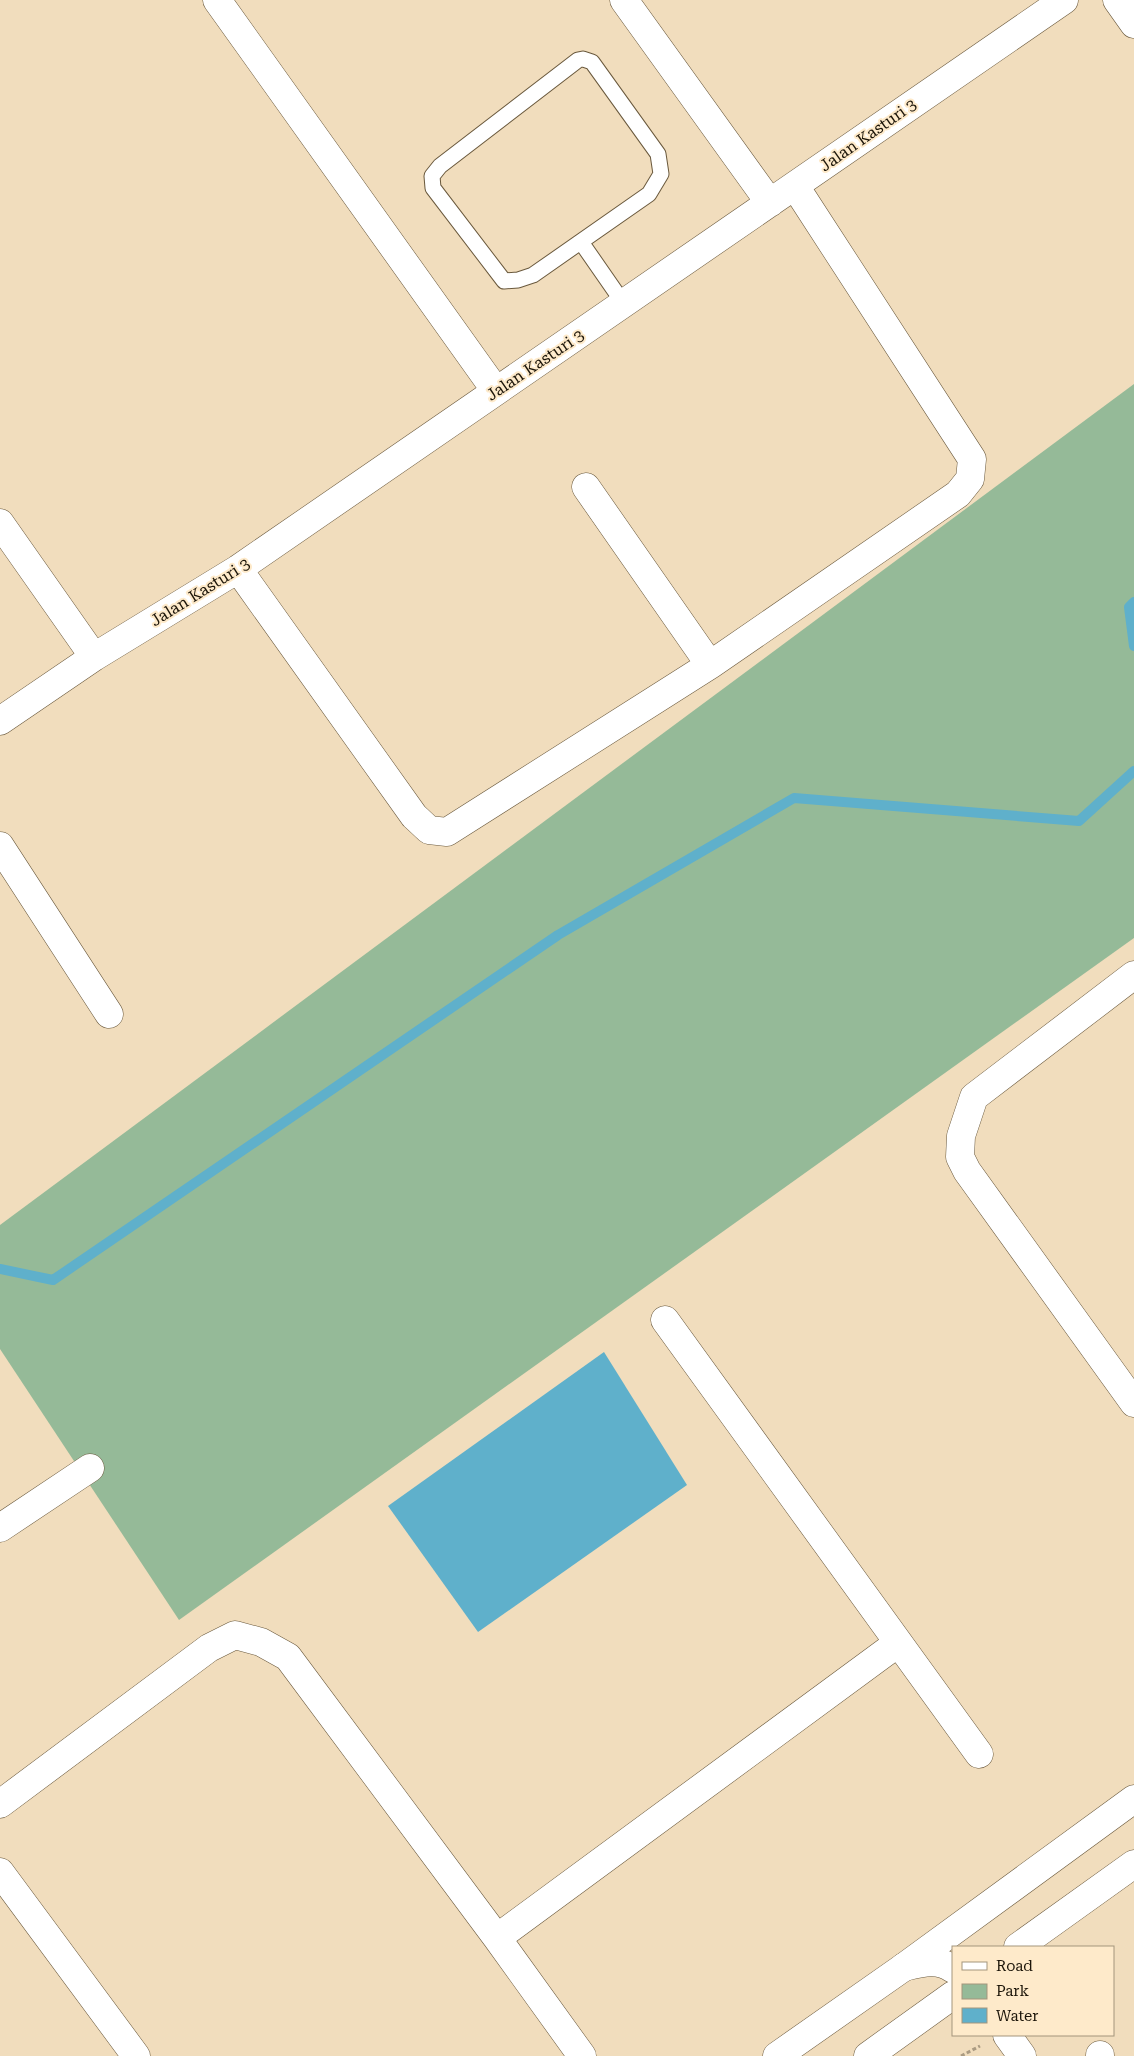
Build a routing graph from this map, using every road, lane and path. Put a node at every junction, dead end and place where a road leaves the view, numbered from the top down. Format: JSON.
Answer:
{"nodes":[{"id":1,"x":218,"y":0,"type":"edge"},
{"id":2,"x":624,"y":0,"type":"edge"},
{"id":3,"x":1064,"y":0,"type":"edge"},
{"id":4,"x":1117,"y":0,"type":"edge"},
{"id":5,"x":1134,"y":24,"type":"edge"},
{"id":6,"x":795,"y":186,"type":"junction"},
{"id":7,"x":770,"y":203,"type":"junction"},
{"id":8,"x":581,"y":242,"type":"junction"},
{"id":9,"x":624,"y":304,"type":"junction"},
{"id":10,"x":496,"y":391,"type":"junction"},
{"id":11,"x":586,"y":487,"type":"dead end"},
{"id":12,"x":0,"y":523,"type":"edge"},
{"id":13,"x":238,"y":569,"type":"junction"},
{"id":14,"x":94,"y":657,"type":"junction"},
{"id":15,"x":710,"y":665,"type":"junction"},
{"id":16,"x":0,"y":722,"type":"edge"},
{"id":17,"x":0,"y":846,"type":"edge"},
{"id":18,"x":1134,"y":975,"type":"edge"},
{"id":19,"x":109,"y":1014,"type":"dead end"},
{"id":20,"x":665,"y":1320,"type":"dead end"},
{"id":21,"x":1134,"y":1403,"type":"edge"},
{"id":22,"x":90,"y":1468,"type":"dead end"},
{"id":23,"x":0,"y":1528,"type":"edge"},
{"id":24,"x":898,"y":1644,"type":"junction"},
{"id":25,"x":979,"y":1754,"type":"dead end"},
{"id":26,"x":1134,"y":1798,"type":"edge"},
{"id":27,"x":0,"y":1804,"type":"edge"},
{"id":28,"x":1134,"y":1864,"type":"edge"},
{"id":29,"x":0,"y":1872,"type":"edge"},
{"id":30,"x":497,"y":1938,"type":"junction"},
{"id":31,"x":1019,"y":1946,"type":"edge"},
{"id":32,"x":904,"y":1967,"type":"junction"},
{"id":33,"x":952,"y":1969,"type":"edge"},
{"id":34,"x":952,"y":1996,"type":"edge"},
{"id":35,"x":1008,"y":2036,"type":"edge"},
{"id":36,"x":983,"y":2051,"type":"dead end"},
{"id":37,"x":136,"y":2056,"type":"edge"},
{"id":38,"x":582,"y":2056,"type":"edge"},
{"id":39,"x":777,"y":2056,"type":"edge"},
{"id":40,"x":868,"y":2056,"type":"edge"},
{"id":41,"x":961,"y":2056,"type":"edge"},
{"id":42,"x":1022,"y":2056,"type":"edge"}],
"edges":[{"from":1,"to":10,"type":"street"},
{"from":2,"to":7,"type":"street"},
{"from":3,"to":6,"type":"street","name":"Jalan Kasturi 3"},
{"from":4,"to":5,"type":"street"},
{"from":6,"to":7,"type":"street","name":"Jalan Kasturi 3"},
{"from":6,"to":15,"type":"street"},
{"from":7,"to":9,"type":"street","name":"Jalan Kasturi 3"},
{"from":8,"to":8,"type":"lane"},
{"from":8,"to":9,"type":"lane"},
{"from":9,"to":10,"type":"street","name":"Jalan Kasturi 3"},
{"from":10,"to":13,"type":"street","name":"Jalan Kasturi 3"},
{"from":11,"to":15,"type":"street"},
{"from":12,"to":14,"type":"street"},
{"from":13,"to":14,"type":"street","name":"Jalan Kasturi 3"},
{"from":13,"to":15,"type":"street"},
{"from":14,"to":16,"type":"street","name":"Jalan Kasturi 3"},
{"from":17,"to":19,"type":"street"},
{"from":18,"to":21,"type":"street"},
{"from":20,"to":24,"type":"street"},
{"from":22,"to":23,"type":"street"},
{"from":24,"to":25,"type":"street"},
{"from":24,"to":30,"type":"street"},
{"from":26,"to":32,"type":"street"},
{"from":27,"to":30,"type":"street"},
{"from":28,"to":31,"type":"street"},
{"from":29,"to":37,"type":"street"},
{"from":30,"to":38,"type":"street"},
{"from":32,"to":33,"type":"street"},
{"from":32,"to":39,"type":"street"},
{"from":34,"to":40,"type":"street"},
{"from":35,"to":42,"type":"street"},
{"from":36,"to":41,"type":"path"}]}
